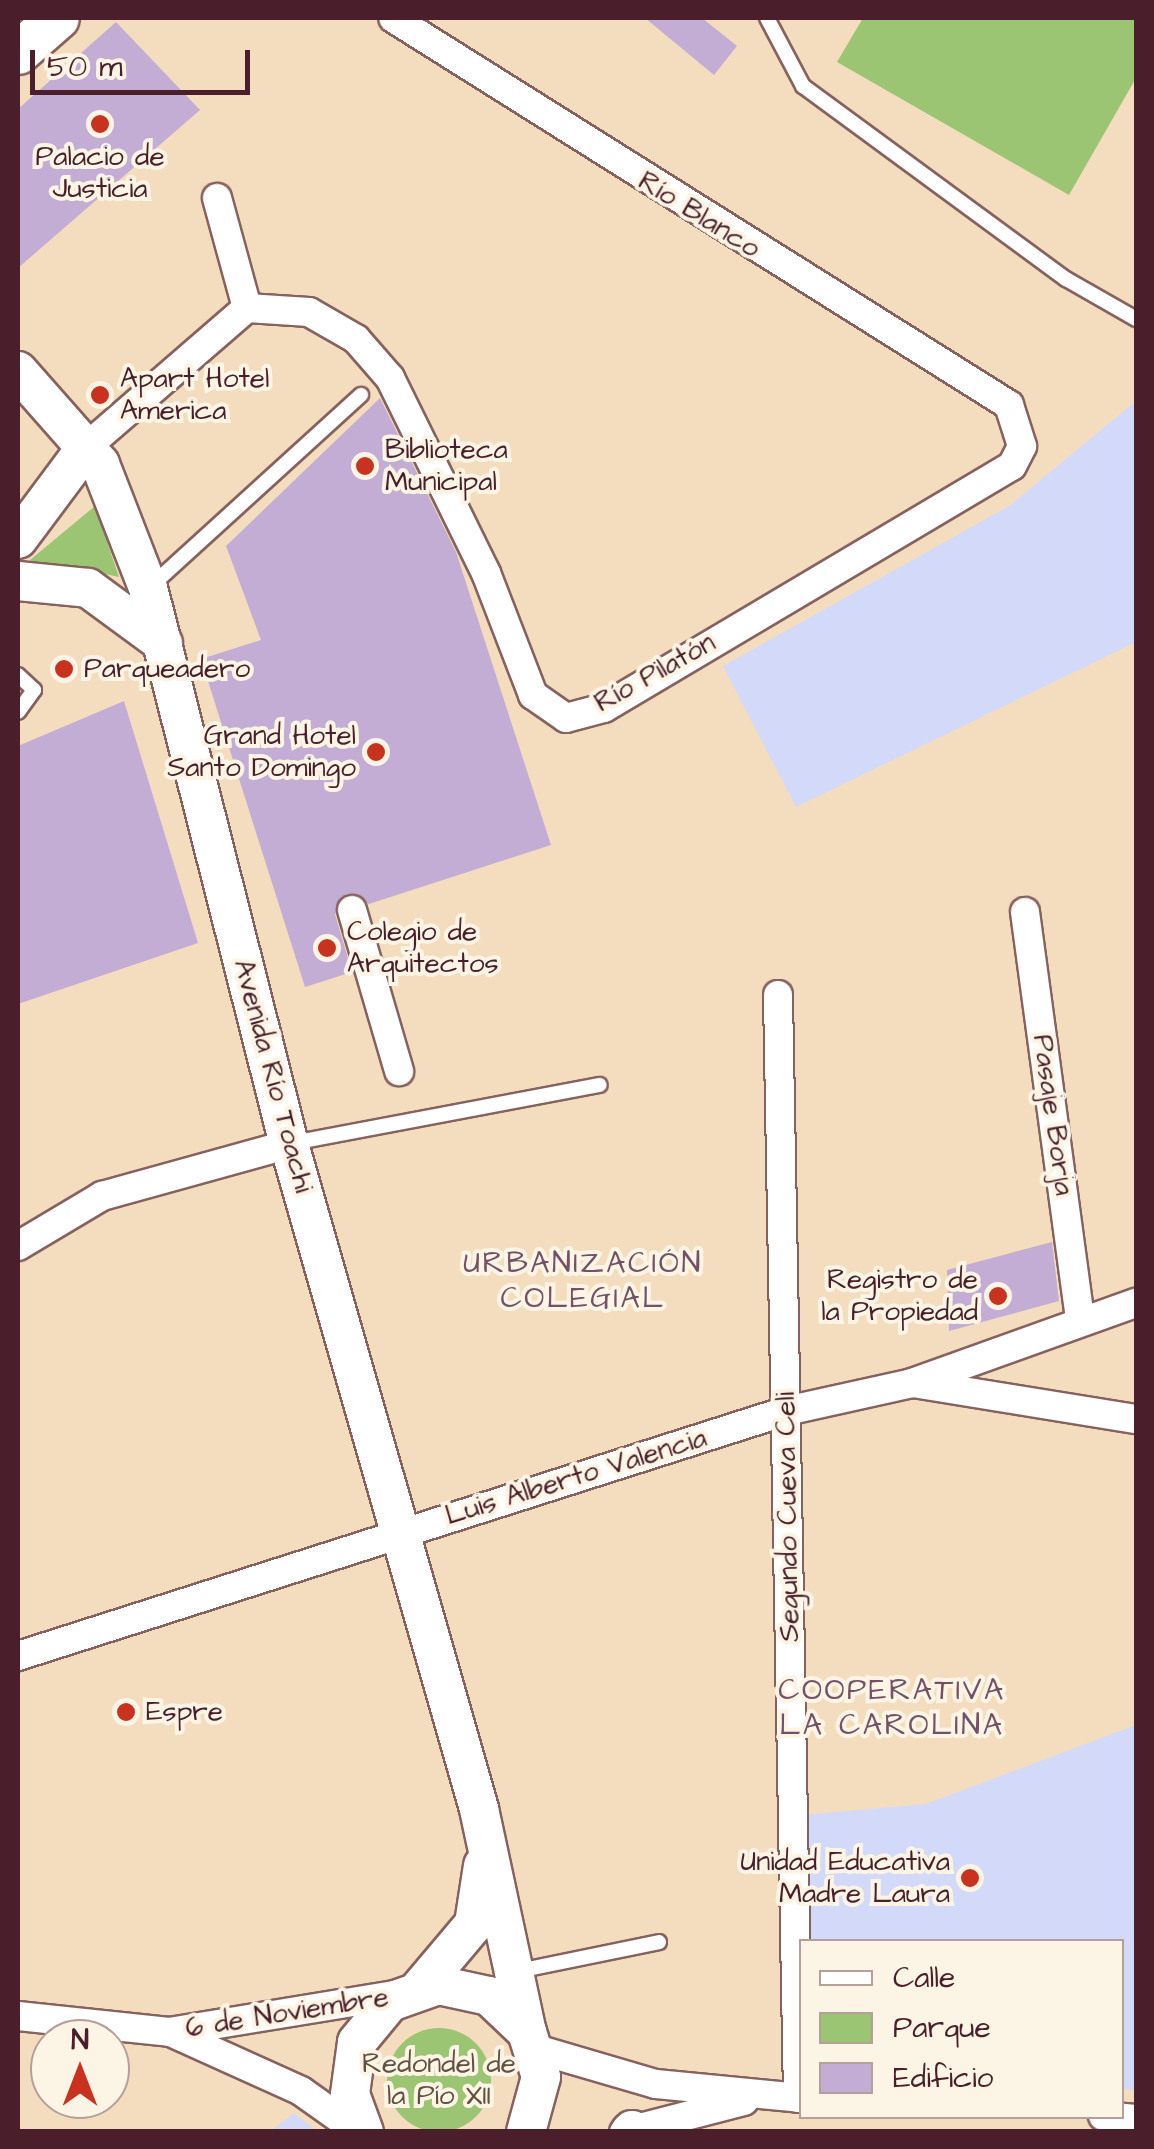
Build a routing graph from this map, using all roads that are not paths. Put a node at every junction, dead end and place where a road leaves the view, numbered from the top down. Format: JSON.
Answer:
{"nodes":[{"id":1,"x":58,"y":18,"type":"edge"},
{"id":2,"x":393,"y":18,"type":"edge"},
{"id":3,"x":766,"y":18,"type":"edge"},
{"id":4,"x":18,"y":53,"type":"edge"},
{"id":5,"x":217,"y":198,"type":"dead end"},
{"id":6,"x":247,"y":308,"type":"junction"},
{"id":7,"x":1136,"y":319,"type":"edge"},
{"id":8,"x":18,"y":371,"type":"edge"},
{"id":9,"x":361,"y":394,"type":"dead end"},
{"id":10,"x":1009,"y":406,"type":"joint"},
{"id":11,"x":88,"y":445,"type":"junction"},
{"id":12,"x":18,"y":510,"type":"edge"},
{"id":13,"x":18,"y":539,"type":"edge"},
{"id":14,"x":18,"y":582,"type":"edge"},
{"id":15,"x":148,"y":588,"type":"junction"},
{"id":16,"x":163,"y":643,"type":"junction"},
{"id":17,"x":18,"y":676,"type":"edge"},
{"id":18,"x":18,"y":712,"type":"edge"},
{"id":19,"x":352,"y":910,"type":"dead end"},
{"id":20,"x":1025,"y":912,"type":"dead end"},
{"id":21,"x":778,"y":996,"type":"dead end"},
{"id":22,"x":399,"y":1071,"type":"dead end"},
{"id":23,"x":600,"y":1085,"type":"dead end"},
{"id":24,"x":290,"y":1144,"type":"junction"},
{"id":25,"x":18,"y":1246,"type":"edge"},
{"id":26,"x":1136,"y":1303,"type":"edge"},
{"id":27,"x":1080,"y":1319,"type":"junction"},
{"id":28,"x":912,"y":1383,"type":"junction"},
{"id":29,"x":786,"y":1411,"type":"junction"},
{"id":30,"x":1136,"y":1420,"type":"edge"},
{"id":31,"x":401,"y":1531,"type":"junction"},
{"id":32,"x":18,"y":1656,"type":"edge"},
{"id":33,"x":479,"y":1809,"type":"junction"},
{"id":34,"x":659,"y":1942,"type":"dead end"},
{"id":35,"x":518,"y":1971,"type":"junction"},
{"id":36,"x":413,"y":1991,"type":"junction"},
{"id":37,"x":18,"y":2016,"type":"edge"},
{"id":38,"x":169,"y":2032,"type":"junction"},
{"id":39,"x":532,"y":2040,"type":"junction"},
{"id":40,"x":799,"y":2049,"type":"edge"},
{"id":41,"x":760,"y":2097,"type":"junction"},
{"id":42,"x":799,"y":2098,"type":"edge"},
{"id":43,"x":628,"y":2131,"type":"edge"},
{"id":44,"x":362,"y":2132,"type":"edge"},
{"id":45,"x":526,"y":2132,"type":"edge"}],
"edges":[{"from":1,"to":4,"type":"main road"},
{"from":2,"to":10,"type":"street","name":"Río Blanco"},
{"from":3,"to":7,"type":"lane"},
{"from":5,"to":6,"type":"street"},
{"from":6,"to":10,"type":"street","name":"Río Pilatón"},
{"from":6,"to":11,"type":"street"},
{"from":8,"to":11,"type":"main road","name":"Avenida Río Toachi"},
{"from":9,"to":15,"type":"lane"},
{"from":11,"to":12,"type":"street"},
{"from":11,"to":13,"type":"main road"},
{"from":11,"to":15,"type":"main road","name":"Avenida Río Toachi"},
{"from":14,"to":16,"type":"main road"},
{"from":15,"to":16,"type":"main road","name":"Avenida Río Toachi"},
{"from":16,"to":24,"type":"main road","name":"Avenida Río Toachi"},
{"from":17,"to":18,"type":"lane"},
{"from":19,"to":22,"type":"street"},
{"from":20,"to":27,"type":"street","name":"Pasaje Borja"},
{"from":21,"to":29,"type":"street","name":"Segundo Cueva Celi"},
{"from":23,"to":24,"type":"lane"},
{"from":24,"to":25,"type":"street"},
{"from":24,"to":31,"type":"main road","name":"Avenida Río Toachi"},
{"from":26,"to":27,"type":"street","name":"Luis Alberto Valencia"},
{"from":27,"to":28,"type":"street","name":"Luis Alberto Valencia"},
{"from":28,"to":29,"type":"street","name":"Luis Alberto Valencia"},
{"from":28,"to":30,"type":"street"},
{"from":29,"to":31,"type":"street","name":"Luis Alberto Valencia"},
{"from":29,"to":40,"type":"street","name":"Segundo Cueva Celi"},
{"from":31,"to":32,"type":"street","name":"Luis Alberto Valencia"},
{"from":31,"to":33,"type":"main road","name":"Avenida Río Toachi"},
{"from":33,"to":35,"type":"main road","name":"Avenida Río Toachi"},
{"from":33,"to":36,"type":"main road","name":"Avenida Río Toachi"},
{"from":34,"to":35,"type":"lane"},
{"from":35,"to":39,"type":"main road","name":"Avenida Río Toachi"},
{"from":36,"to":38,"type":"street","name":"6 de Noviembre"},
{"from":36,"to":39,"type":"main road"},
{"from":36,"to":44,"type":"main road","name":"Avenida Río Toachi"},
{"from":37,"to":38,"type":"street","name":"6 de Noviembre"},
{"from":38,"to":44,"type":"street","name":"6 de Noviembre"},
{"from":39,"to":41,"type":"street"},
{"from":39,"to":45,"type":"main road","name":"Avenida Río Toachi"},
{"from":41,"to":42,"type":"street"},
{"from":41,"to":43,"type":"street"}]}
